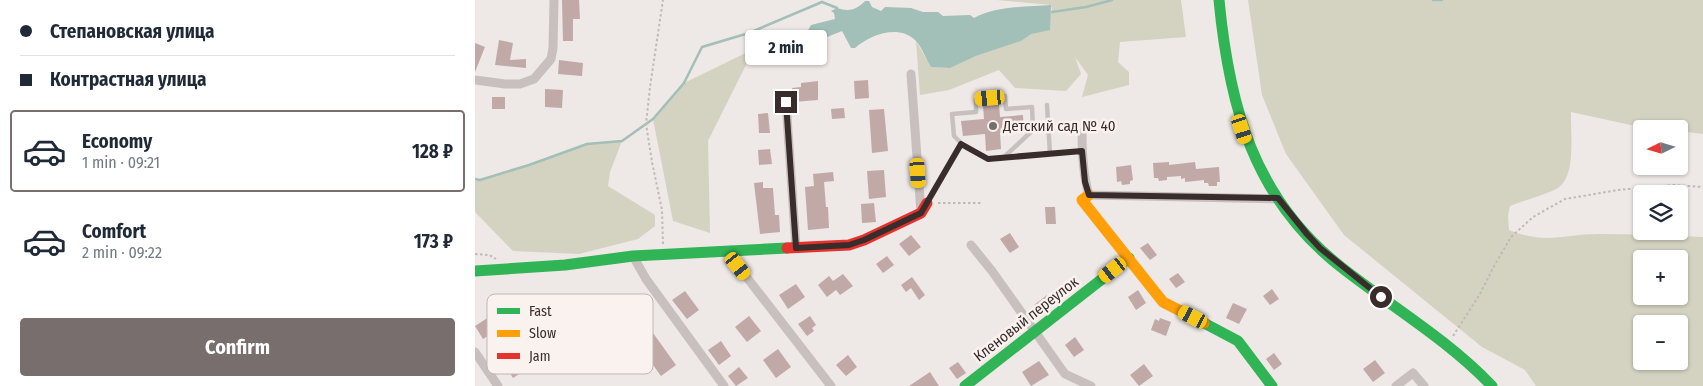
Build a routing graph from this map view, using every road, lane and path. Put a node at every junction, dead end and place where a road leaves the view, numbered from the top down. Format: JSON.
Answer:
{"nodes":[{"id":1,"x":554,"y":0,"type":"edge"},
{"id":2,"x":663,"y":0,"type":"edge"},
{"id":3,"x":1219,"y":0,"type":"edge"},
{"id":4,"x":911,"y":74,"type":"dead end"},
{"id":5,"x":475,"y":80,"type":"edge"},
{"id":6,"x":786,"y":102,"type":"dead end"},
{"id":7,"x":1047,"y":105,"type":"dead end"},
{"id":8,"x":1082,"y":133,"type":"dead end"},
{"id":9,"x":961,"y":144,"type":"junction"},
{"id":10,"x":1082,"y":151,"type":"junction"},
{"id":11,"x":1050,"y":154,"type":"junction"},
{"id":12,"x":1003,"y":158,"type":"junction"},
{"id":13,"x":1703,"y":187,"type":"edge"},
{"id":14,"x":1086,"y":198,"type":"junction"},
{"id":15,"x":1278,"y":198,"type":"junction"},
{"id":16,"x":981,"y":202,"type":"dead end"},
{"id":17,"x":924,"y":208,"type":"junction"},
{"id":18,"x":971,"y":245,"type":"dead end"},
{"id":19,"x":796,"y":248,"type":"junction"},
{"id":20,"x":731,"y":250,"type":"junction"},
{"id":21,"x":475,"y":254,"type":"edge"},
{"id":22,"x":663,"y":254,"type":"junction"},
{"id":23,"x":489,"y":255,"type":"dead end"},
{"id":24,"x":633,"y":256,"type":"junction"},
{"id":25,"x":1129,"y":258,"type":"junction"},
{"id":26,"x":475,"y":271,"type":"edge"},
{"id":27,"x":1036,"y":332,"type":"junction"},
{"id":28,"x":1448,"y":345,"type":"junction"},
{"id":29,"x":475,"y":352,"type":"edge"},
{"id":30,"x":487,"y":370,"type":"edge"},
{"id":31,"x":490,"y":374,"type":"edge"},
{"id":32,"x":498,"y":386,"type":"edge"},
{"id":33,"x":724,"y":386,"type":"edge"},
{"id":34,"x":831,"y":386,"type":"edge"},
{"id":35,"x":965,"y":386,"type":"edge"},
{"id":36,"x":1091,"y":386,"type":"edge"},
{"id":37,"x":1272,"y":386,"type":"edge"},
{"id":38,"x":1396,"y":386,"type":"edge"},
{"id":39,"x":1424,"y":386,"type":"edge"},
{"id":40,"x":1492,"y":386,"type":"edge"}],
"edges":[{"from":1,"to":5,"type":"street"},
{"from":2,"to":22,"type":"path"},
{"from":3,"to":15,"type":"street"},
{"from":4,"to":17,"type":"street"},
{"from":6,"to":19,"type":"street"},
{"from":7,"to":11,"type":"lane"},
{"from":8,"to":10,"type":"street"},
{"from":9,"to":12,"type":"lane"},
{"from":9,"to":12,"type":"lane"},
{"from":9,"to":17,"type":"lane"},
{"from":10,"to":11,"type":"lane"},
{"from":10,"to":14,"type":"street"},
{"from":11,"to":12,"type":"lane"},
{"from":13,"to":28,"type":"path"},
{"from":14,"to":15,"type":"street"},
{"from":14,"to":25,"type":"street"},
{"from":15,"to":28,"type":"street"},
{"from":16,"to":17,"type":"path"},
{"from":17,"to":19,"type":"street"},
{"from":18,"to":27,"type":"street"},
{"from":19,"to":20,"type":"street"},
{"from":20,"to":22,"type":"street"},
{"from":20,"to":34,"type":"street"},
{"from":21,"to":23,"type":"path"},
{"from":22,"to":24,"type":"street"},
{"from":24,"to":26,"type":"street"},
{"from":24,"to":33,"type":"street"},
{"from":25,"to":27,"type":"street","name":"Кленовый переулок"},
{"from":25,"to":37,"type":"street"},
{"from":27,"to":35,"type":"street","name":"Кленовый переулок"},
{"from":27,"to":36,"type":"street"},
{"from":28,"to":40,"type":"street"},
{"from":29,"to":30,"type":"street"},
{"from":31,"to":32,"type":"street"},
{"from":38,"to":39,"type":"street"}]}
